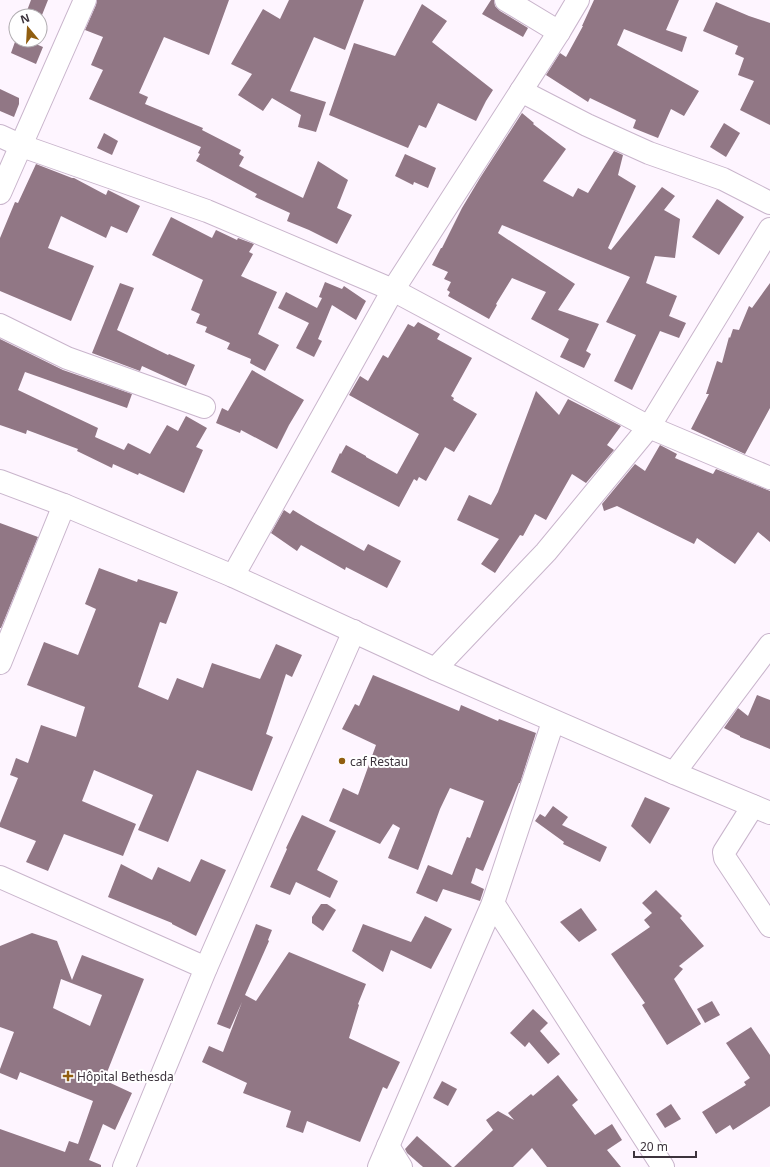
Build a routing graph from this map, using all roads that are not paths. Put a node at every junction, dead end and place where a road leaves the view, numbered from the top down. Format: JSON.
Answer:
{"nodes":[{"id":1,"x":85,"y":0,"type":"edge"},
{"id":2,"x":506,"y":0,"type":"edge"},
{"id":3,"x":578,"y":0,"type":"edge"},
{"id":4,"x":559,"y":32,"type":"junction"},
{"id":5,"x":521,"y":91,"type":"junction"},
{"id":6,"x":0,"y":136,"type":"edge"},
{"id":7,"x":22,"y":146,"type":"junction"},
{"id":8,"x":0,"y":192,"type":"edge"},
{"id":9,"x":770,"y":203,"type":"edge"},
{"id":10,"x":770,"y":230,"type":"edge"},
{"id":11,"x":393,"y":290,"type":"junction"},
{"id":12,"x":0,"y":325,"type":"edge"},
{"id":13,"x":204,"y":407,"type":"dead end"},
{"id":14,"x":649,"y":426,"type":"junction"},
{"id":15,"x":770,"y":478,"type":"edge"},
{"id":16,"x":0,"y":481,"type":"edge"},
{"id":17,"x":64,"y":505,"type":"junction"},
{"id":18,"x":233,"y":576,"type":"junction"},
{"id":19,"x":354,"y":631,"type":"junction"},
{"id":20,"x":770,"y":646,"type":"edge"},
{"id":21,"x":0,"y":663,"type":"edge"},
{"id":22,"x":435,"y":670,"type":"junction"},
{"id":23,"x":553,"y":722,"type":"junction"},
{"id":24,"x":674,"y":774,"type":"junction"},
{"id":25,"x":762,"y":809,"type":"edge"},
{"id":26,"x":0,"y":877,"type":"edge"},
{"id":27,"x":493,"y":903,"type":"junction"},
{"id":28,"x":770,"y":926,"type":"edge"},
{"id":29,"x":206,"y":968,"type":"junction"},
{"id":30,"x":388,"y":1146,"type":"junction"},
{"id":31,"x":124,"y":1167,"type":"edge"},
{"id":32,"x":378,"y":1167,"type":"edge"},
{"id":33,"x":402,"y":1167,"type":"edge"},
{"id":34,"x":663,"y":1167,"type":"edge"}],
"edges":[{"from":1,"to":7,"type":"main road"},
{"from":2,"to":4,"type":"main road"},
{"from":3,"to":4,"type":"main road"},
{"from":4,"to":5,"type":"main road"},
{"from":5,"to":9,"type":"main road"},
{"from":5,"to":11,"type":"main road"},
{"from":6,"to":7,"type":"main road"},
{"from":7,"to":8,"type":"main road"},
{"from":7,"to":11,"type":"main road"},
{"from":10,"to":14,"type":"main road"},
{"from":11,"to":14,"type":"main road"},
{"from":11,"to":18,"type":"main road"},
{"from":12,"to":13,"type":"main road"},
{"from":14,"to":15,"type":"main road"},
{"from":14,"to":22,"type":"main road"},
{"from":16,"to":17,"type":"main road"},
{"from":17,"to":18,"type":"main road"},
{"from":17,"to":21,"type":"main road"},
{"from":18,"to":19,"type":"main road"},
{"from":19,"to":22,"type":"main road"},
{"from":19,"to":29,"type":"main road"},
{"from":20,"to":24,"type":"main road"},
{"from":22,"to":23,"type":"main road"},
{"from":23,"to":24,"type":"main road"},
{"from":23,"to":27,"type":"main road"},
{"from":24,"to":25,"type":"main road"},
{"from":25,"to":28,"type":"main road"},
{"from":26,"to":29,"type":"main road"},
{"from":27,"to":30,"type":"main road"},
{"from":27,"to":34,"type":"main road"},
{"from":29,"to":31,"type":"main road"},
{"from":30,"to":32,"type":"main road"},
{"from":30,"to":33,"type":"main road"}]}
